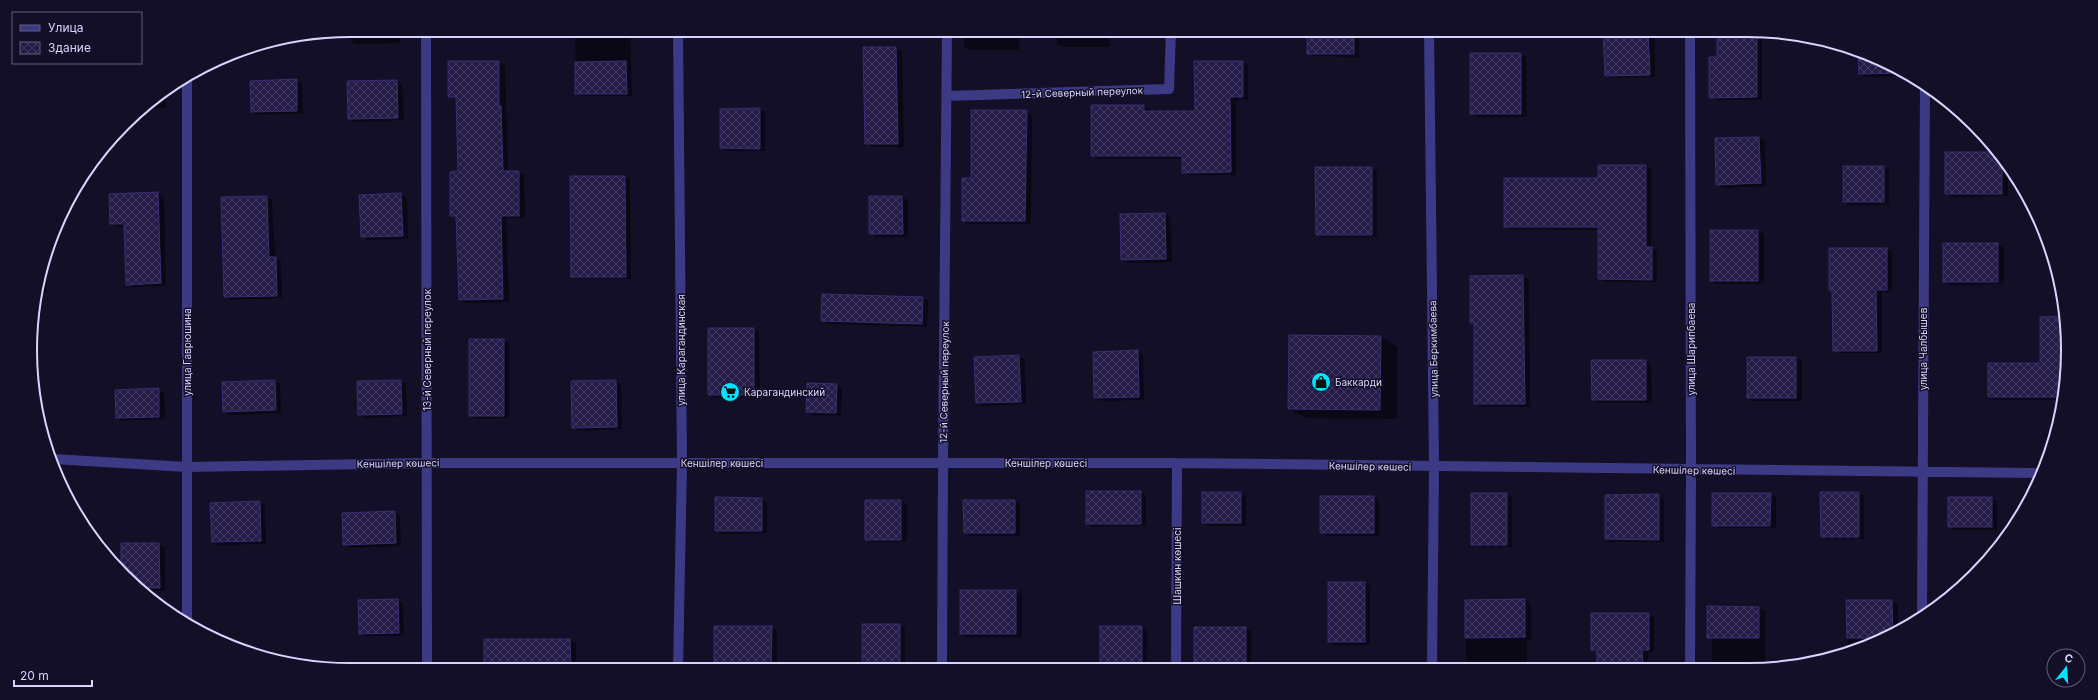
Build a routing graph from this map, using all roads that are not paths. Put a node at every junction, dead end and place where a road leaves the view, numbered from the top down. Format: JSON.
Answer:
{"nodes":[{"id":1,"x":426,"y":37,"type":"edge"},
{"id":2,"x":678,"y":37,"type":"edge"},
{"id":3,"x":947,"y":37,"type":"edge"},
{"id":4,"x":1171,"y":37,"type":"edge"},
{"id":5,"x":1429,"y":37,"type":"edge"},
{"id":6,"x":1690,"y":37,"type":"edge"},
{"id":7,"x":187,"y":83,"type":"edge"},
{"id":8,"x":1925,"y":92,"type":"edge"},
{"id":9,"x":947,"y":96,"type":"junction"},
{"id":10,"x":57,"y":459,"type":"edge"},
{"id":11,"x":427,"y":463,"type":"junction"},
{"id":12,"x":682,"y":463,"type":"junction"},
{"id":13,"x":1177,"y":463,"type":"junction"},
{"id":14,"x":943,"y":464,"type":"junction"},
{"id":15,"x":1434,"y":466,"type":"junction"},
{"id":16,"x":187,"y":467,"type":"junction"},
{"id":17,"x":1692,"y":470,"type":"junction"},
{"id":18,"x":1923,"y":472,"type":"junction"},
{"id":19,"x":2036,"y":473,"type":"edge"},
{"id":20,"x":1922,"y":610,"type":"edge"},
{"id":21,"x":187,"y":617,"type":"edge"},
{"id":22,"x":426,"y":663,"type":"edge"},
{"id":23,"x":678,"y":663,"type":"edge"},
{"id":24,"x":942,"y":663,"type":"edge"},
{"id":25,"x":1176,"y":663,"type":"edge"},
{"id":26,"x":1432,"y":663,"type":"edge"},
{"id":27,"x":1690,"y":663,"type":"edge"}],
"edges":[{"from":1,"to":11,"type":"street","name":"13-й Северный переулок"},
{"from":2,"to":12,"type":"street","name":"улица Карагандинская"},
{"from":3,"to":9,"type":"street","name":"12-й Северный переулок"},
{"from":4,"to":9,"type":"street","name":"12-й Северный переулок"},
{"from":5,"to":15,"type":"street","name":"улица Беркимбаева"},
{"from":6,"to":17,"type":"street","name":"улица Шарипбаева"},
{"from":7,"to":16,"type":"street","name":"улица Гаврюшина"},
{"from":8,"to":18,"type":"street","name":"улица Чалбышев"},
{"from":9,"to":14,"type":"street","name":"12-й Северный переулок"},
{"from":10,"to":16,"type":"street","name":"Кеншілер көшесі"},
{"from":11,"to":12,"type":"street","name":"Кеншілер көшесі"},
{"from":11,"to":16,"type":"street","name":"Кеншілер көшесі"},
{"from":11,"to":22,"type":"street","name":"13-й Северный переулок"},
{"from":12,"to":14,"type":"street","name":"Кеншілер көшесі"},
{"from":12,"to":23,"type":"street","name":"улица Карагандинская"},
{"from":13,"to":14,"type":"street","name":"Кеншілер көшесі"},
{"from":13,"to":15,"type":"street","name":"Кеншілер көшесі"},
{"from":13,"to":25,"type":"street","name":"Шашкин көшесі"},
{"from":14,"to":24,"type":"street","name":"12-й Северный переулок"},
{"from":15,"to":17,"type":"street","name":"Кеншілер көшесі"},
{"from":15,"to":26,"type":"street","name":"улица Беркимбаева"},
{"from":16,"to":21,"type":"street","name":"улица Гаврюшина"},
{"from":17,"to":18,"type":"street","name":"Кеншілер көшесі"},
{"from":17,"to":27,"type":"street","name":"улица Шарипбаева"},
{"from":18,"to":19,"type":"street","name":"Кеншілер көшесі"},
{"from":18,"to":20,"type":"street","name":"улица Чалбышев"}]}
